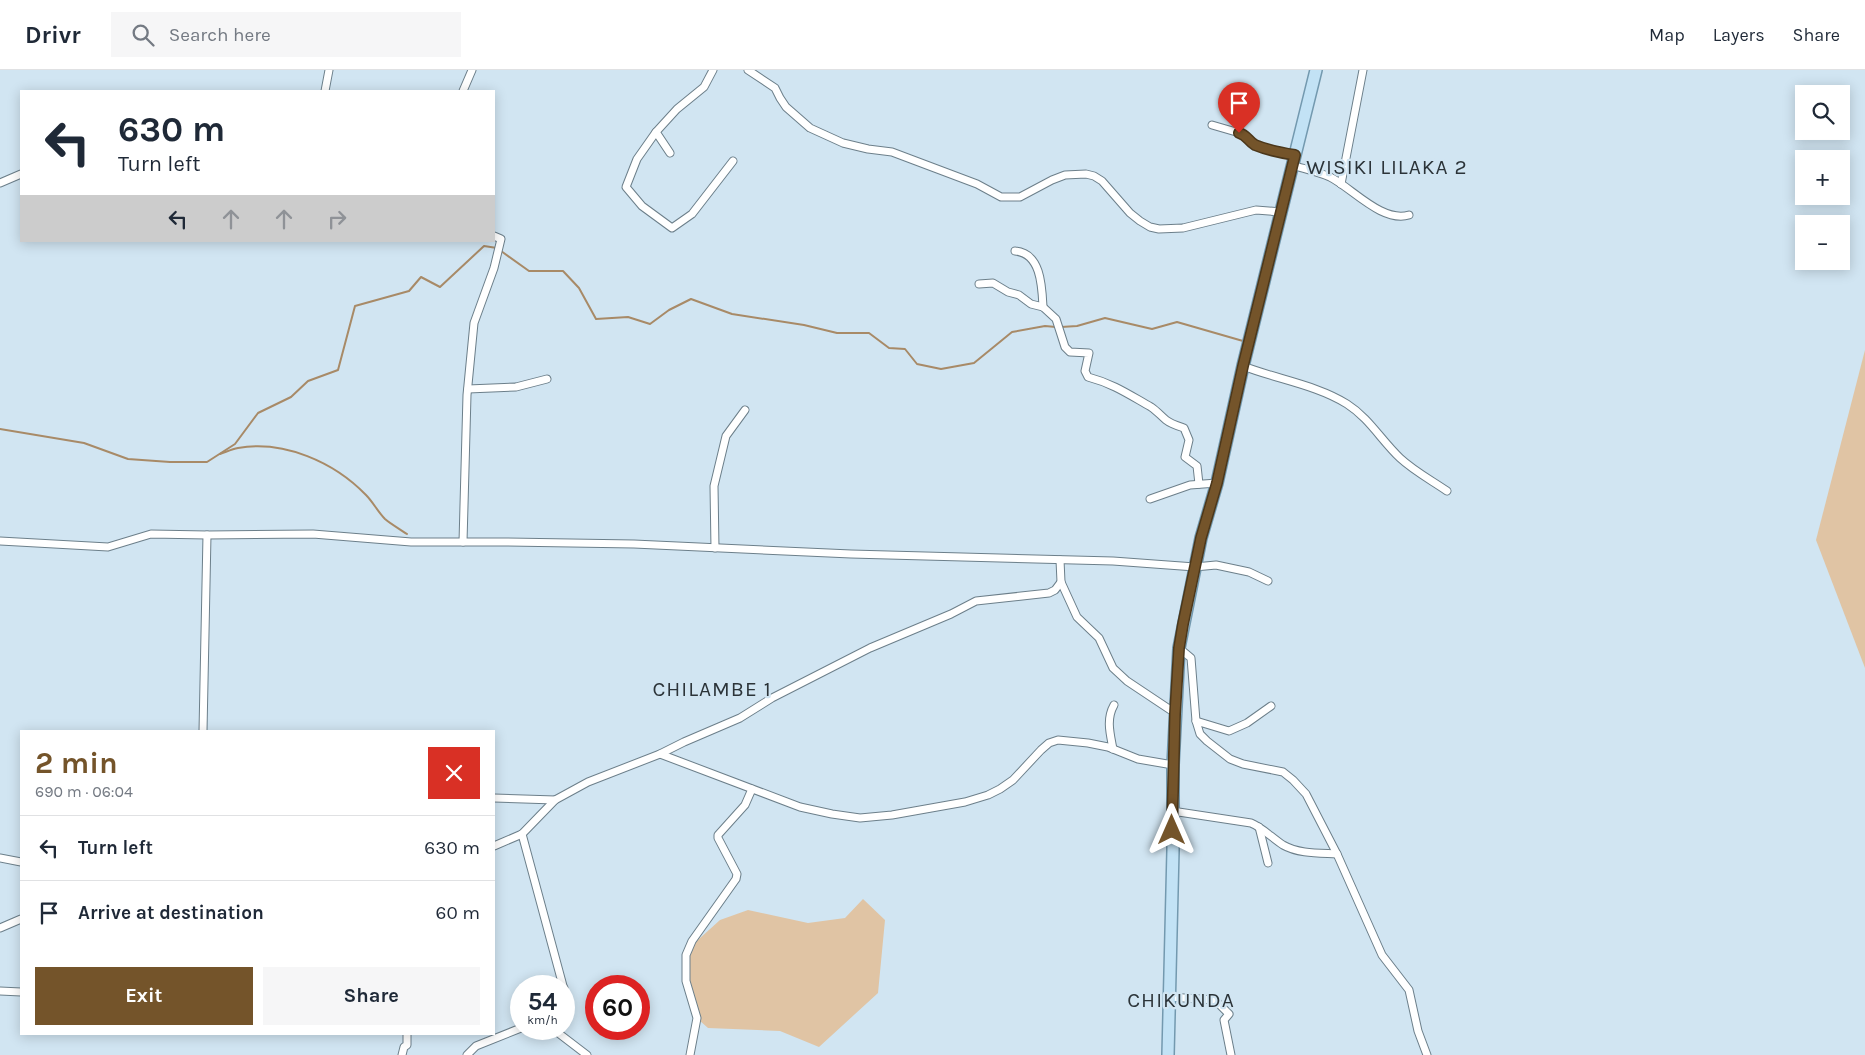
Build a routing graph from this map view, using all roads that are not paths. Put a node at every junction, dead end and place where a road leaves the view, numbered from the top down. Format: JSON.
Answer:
{"nodes":[{"id":1,"x":329,"y":70,"type":"edge"},
{"id":2,"x":472,"y":70,"type":"edge"},
{"id":3,"x":712,"y":70,"type":"edge"},
{"id":4,"x":748,"y":70,"type":"edge"},
{"id":5,"x":1316,"y":70,"type":"edge"},
{"id":6,"x":1363,"y":70,"type":"edge"},
{"id":7,"x":325,"y":90,"type":"edge"},
{"id":8,"x":463,"y":90,"type":"edge"},
{"id":9,"x":1212,"y":126,"type":"dead end"},
{"id":10,"x":656,"y":132,"type":"junction"},
{"id":11,"x":670,"y":153,"type":"dead end"},
{"id":12,"x":1293,"y":160,"type":"junction"},
{"id":13,"x":734,"y":161,"type":"dead end"},
{"id":14,"x":20,"y":174,"type":"edge"},
{"id":15,"x":0,"y":184,"type":"edge"},
{"id":16,"x":1341,"y":184,"type":"junction"},
{"id":17,"x":1281,"y":212,"type":"junction"},
{"id":18,"x":1409,"y":215,"type":"dead end"},
{"id":19,"x":495,"y":236,"type":"edge"},
{"id":20,"x":1015,"y":251,"type":"dead end"},
{"id":21,"x":979,"y":284,"type":"dead end"},
{"id":22,"x":1043,"y":307,"type":"junction"},
{"id":23,"x":1243,"y":366,"type":"junction"},
{"id":24,"x":547,"y":379,"type":"dead end"},
{"id":25,"x":468,"y":389,"type":"junction"},
{"id":26,"x":745,"y":410,"type":"dead end"},
{"id":27,"x":1217,"y":483,"type":"junction"},
{"id":28,"x":1199,"y":484,"type":"junction"},
{"id":29,"x":1447,"y":491,"type":"dead end"},
{"id":30,"x":1150,"y":499,"type":"dead end"},
{"id":31,"x":207,"y":536,"type":"junction"},
{"id":32,"x":0,"y":541,"type":"edge"},
{"id":33,"x":463,"y":542,"type":"junction"},
{"id":34,"x":715,"y":548,"type":"junction"},
{"id":35,"x":1060,"y":560,"type":"junction"},
{"id":36,"x":1195,"y":566,"type":"junction"},
{"id":37,"x":1268,"y":581,"type":"dead end"},
{"id":38,"x":1061,"y":582,"type":"junction"},
{"id":39,"x":1179,"y":648,"type":"junction"},
{"id":40,"x":1114,"y":705,"type":"dead end"},
{"id":41,"x":1271,"y":706,"type":"dead end"},
{"id":42,"x":1175,"y":714,"type":"junction"},
{"id":43,"x":1196,"y":721,"type":"junction"},
{"id":44,"x":203,"y":730,"type":"edge"},
{"id":45,"x":1113,"y":749,"type":"junction"},
{"id":46,"x":660,"y":754,"type":"junction"},
{"id":47,"x":1173,"y":765,"type":"junction"},
{"id":48,"x":752,"y":789,"type":"junction"},
{"id":49,"x":495,"y":798,"type":"edge"},
{"id":50,"x":555,"y":800,"type":"junction"},
{"id":51,"x":1172,"y":811,"type":"junction"},
{"id":52,"x":1259,"y":826,"type":"junction"},
{"id":53,"x":522,"y":834,"type":"junction"},
{"id":54,"x":495,"y":846,"type":"edge"},
{"id":55,"x":1337,"y":854,"type":"junction"},
{"id":56,"x":0,"y":858,"type":"edge"},
{"id":57,"x":20,"y":862,"type":"edge"},
{"id":58,"x":1268,"y":863,"type":"dead end"},
{"id":59,"x":20,"y":919,"type":"edge"},
{"id":60,"x":0,"y":928,"type":"edge"},
{"id":61,"x":561,"y":975,"type":"edge"},
{"id":62,"x":0,"y":991,"type":"edge"},
{"id":63,"x":20,"y":992,"type":"edge"},
{"id":64,"x":1169,"y":997,"type":"junction"},
{"id":65,"x":510,"y":1032,"type":"edge"},
{"id":66,"x":407,"y":1035,"type":"edge"},
{"id":67,"x":567,"y":1040,"type":"edge"},
{"id":68,"x":402,"y":1055,"type":"edge"},
{"id":69,"x":467,"y":1055,"type":"edge"},
{"id":70,"x":587,"y":1055,"type":"edge"},
{"id":71,"x":690,"y":1055,"type":"edge"},
{"id":72,"x":1168,"y":1055,"type":"edge"},
{"id":73,"x":1230,"y":1055,"type":"edge"},
{"id":74,"x":1427,"y":1055,"type":"edge"}],
"edges":[{"from":1,"to":7,"type":"street"},
{"from":2,"to":8,"type":"street"},
{"from":3,"to":10,"type":"street"},
{"from":4,"to":17,"type":"street"},
{"from":5,"to":12,"type":"main road"},
{"from":6,"to":16,"type":"street"},
{"from":9,"to":12,"type":"street"},
{"from":10,"to":11,"type":"street"},
{"from":10,"to":13,"type":"street"},
{"from":12,"to":16,"type":"street"},
{"from":12,"to":17,"type":"main road"},
{"from":14,"to":15,"type":"street"},
{"from":16,"to":18,"type":"street"},
{"from":17,"to":23,"type":"main road"},
{"from":19,"to":25,"type":"street"},
{"from":20,"to":22,"type":"street"},
{"from":21,"to":22,"type":"street"},
{"from":22,"to":28,"type":"street"},
{"from":23,"to":27,"type":"main road"},
{"from":23,"to":29,"type":"street"},
{"from":24,"to":25,"type":"street"},
{"from":25,"to":33,"type":"street"},
{"from":26,"to":34,"type":"street"},
{"from":27,"to":28,"type":"street"},
{"from":27,"to":36,"type":"main road"},
{"from":28,"to":30,"type":"street"},
{"from":31,"to":32,"type":"street"},
{"from":31,"to":33,"type":"street"},
{"from":31,"to":44,"type":"street"},
{"from":33,"to":34,"type":"street"},
{"from":34,"to":35,"type":"street"},
{"from":35,"to":36,"type":"street"},
{"from":35,"to":38,"type":"street"},
{"from":36,"to":37,"type":"street"},
{"from":36,"to":39,"type":"main road"},
{"from":38,"to":42,"type":"street"},
{"from":38,"to":46,"type":"street"},
{"from":39,"to":42,"type":"main road"},
{"from":39,"to":43,"type":"street"},
{"from":40,"to":45,"type":"street"},
{"from":41,"to":43,"type":"street"},
{"from":42,"to":47,"type":"main road"},
{"from":43,"to":55,"type":"street"},
{"from":45,"to":47,"type":"street"},
{"from":45,"to":48,"type":"street"},
{"from":46,"to":48,"type":"street"},
{"from":46,"to":50,"type":"street"},
{"from":47,"to":51,"type":"main road"},
{"from":48,"to":71,"type":"street"},
{"from":49,"to":50,"type":"street"},
{"from":50,"to":53,"type":"street"},
{"from":51,"to":52,"type":"street"},
{"from":51,"to":64,"type":"main road"},
{"from":52,"to":55,"type":"street"},
{"from":52,"to":58,"type":"street"},
{"from":53,"to":54,"type":"street"},
{"from":53,"to":61,"type":"street"},
{"from":55,"to":74,"type":"street"},
{"from":56,"to":57,"type":"street"},
{"from":59,"to":60,"type":"street"},
{"from":62,"to":63,"type":"street"},
{"from":64,"to":72,"type":"main road"},
{"from":64,"to":73,"type":"street"},
{"from":65,"to":69,"type":"street"},
{"from":66,"to":68,"type":"street"},
{"from":67,"to":70,"type":"street"}]}
